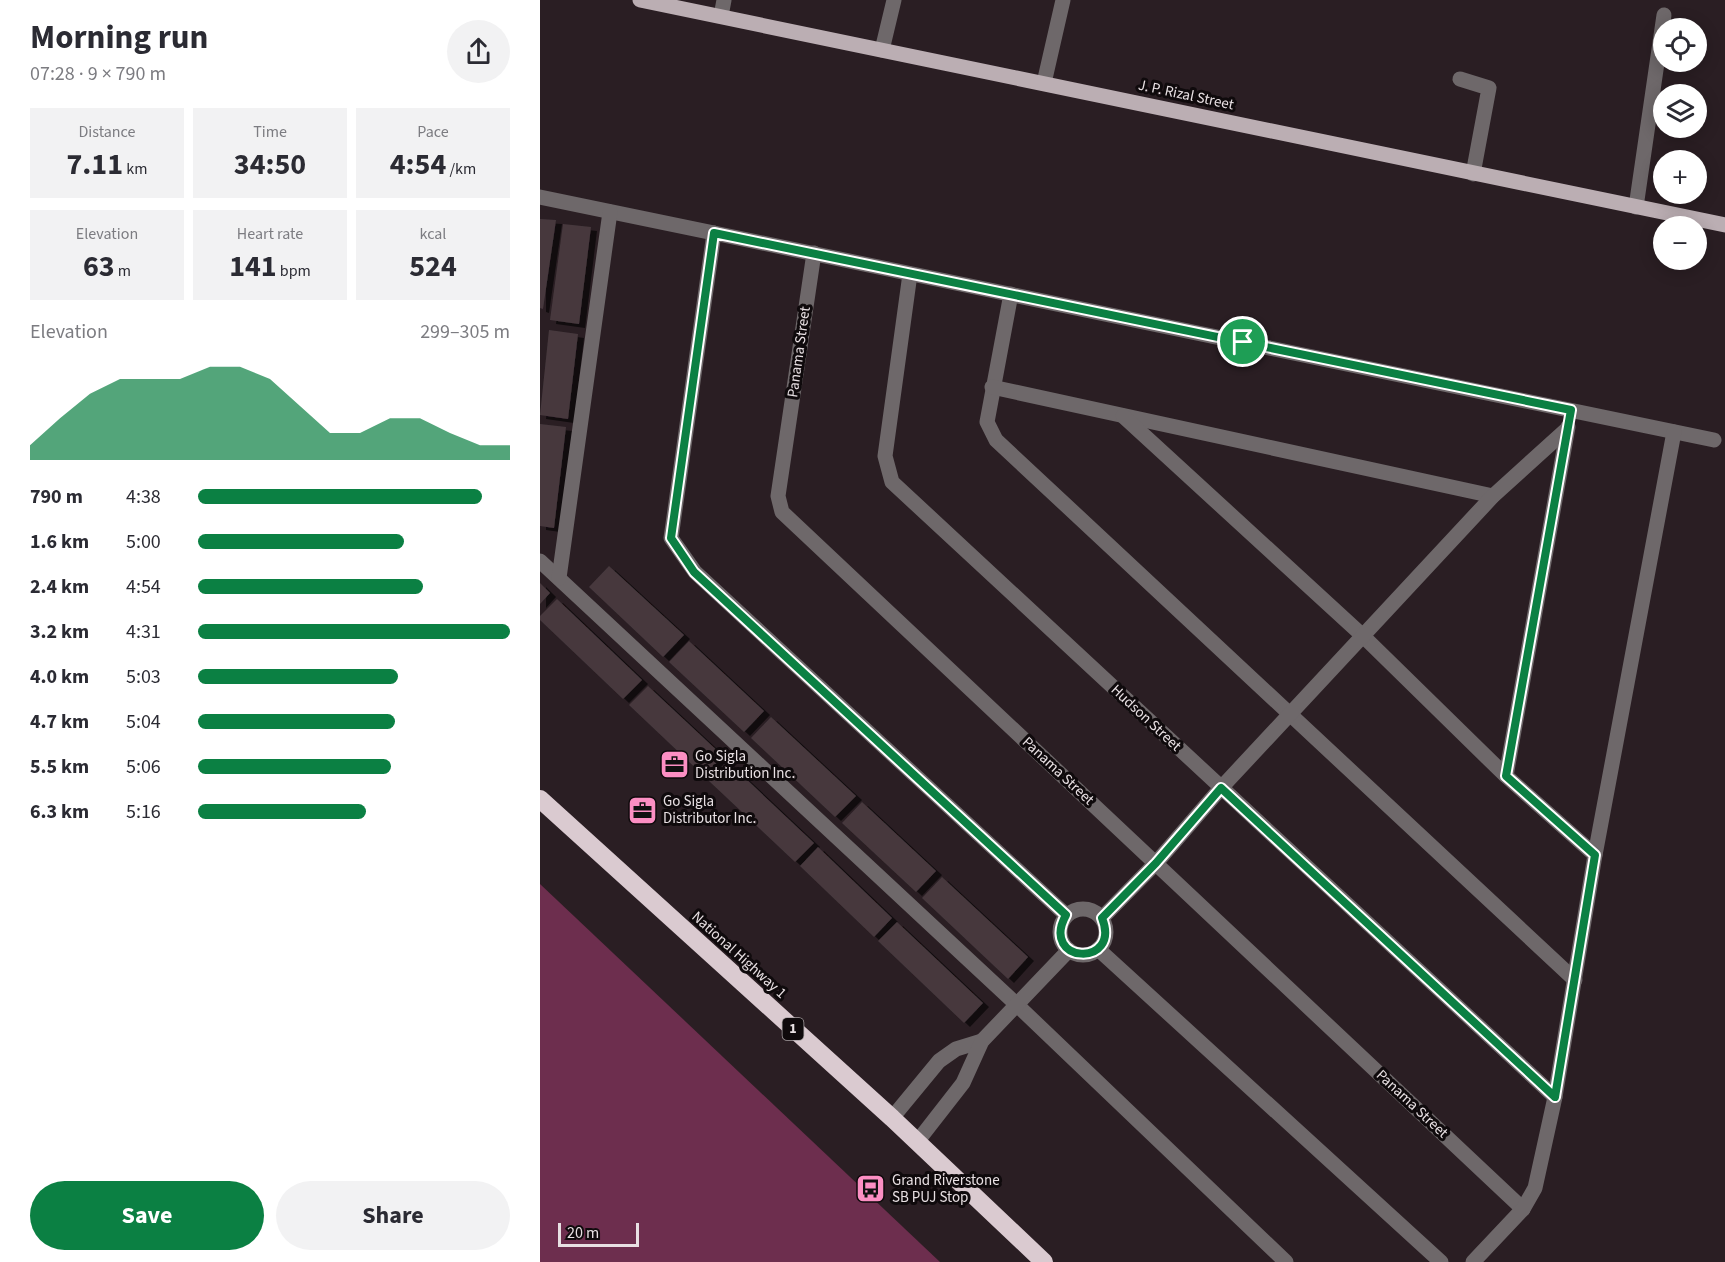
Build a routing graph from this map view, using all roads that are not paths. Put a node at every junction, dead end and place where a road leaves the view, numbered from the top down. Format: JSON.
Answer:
{"nodes":[{"id":1,"x":640,"y":0,"type":"edge"},
{"id":2,"x":724,"y":0,"type":"edge"},
{"id":3,"x":894,"y":0,"type":"edge"},
{"id":4,"x":1063,"y":0,"type":"edge"},
{"id":5,"x":1664,"y":15,"type":"dead end"},
{"id":6,"x":721,"y":16,"type":"junction"},
{"id":7,"x":882,"y":50,"type":"junction"},
{"id":8,"x":1460,"y":79,"type":"dead end"},
{"id":9,"x":1044,"y":83,"type":"junction"},
{"id":10,"x":1473,"y":174,"type":"junction"},
{"id":11,"x":540,"y":197,"type":"edge"},
{"id":12,"x":1636,"y":207,"type":"junction"},
{"id":13,"x":610,"y":212,"type":"junction"},
{"id":14,"x":1725,"y":225,"type":"edge"},
{"id":15,"x":714,"y":233,"type":"junction"},
{"id":16,"x":814,"y":254,"type":"junction"},
{"id":17,"x":910,"y":274,"type":"junction"},
{"id":18,"x":1011,"y":294,"type":"junction"},
{"id":19,"x":992,"y":387,"type":"junction"},
{"id":20,"x":1571,"y":410,"type":"junction"},
{"id":21,"x":1123,"y":416,"type":"junction"},
{"id":22,"x":1567,"y":429,"type":"junction"},
{"id":23,"x":1674,"y":432,"type":"junction"},
{"id":24,"x":1714,"y":440,"type":"dead end"},
{"id":25,"x":1493,"y":495,"type":"junction"},
{"id":26,"x":540,"y":561,"type":"edge"},
{"id":27,"x":559,"y":578,"type":"junction"},
{"id":28,"x":1363,"y":636,"type":"junction"},
{"id":29,"x":1289,"y":714,"type":"junction"},
{"id":30,"x":1506,"y":776,"type":"junction"},
{"id":31,"x":1221,"y":788,"type":"junction"},
{"id":32,"x":540,"y":799,"type":"edge"},
{"id":33,"x":1595,"y":855,"type":"junction"},
{"id":34,"x":1156,"y":863,"type":"junction"},
{"id":35,"x":1066,"y":915,"type":"junction"},
{"id":36,"x":1102,"y":918,"type":"junction"},
{"id":37,"x":1098,"y":949,"type":"junction"},
{"id":38,"x":1069,"y":950,"type":"junction"},
{"id":39,"x":1575,"y":980,"type":"junction"},
{"id":40,"x":1016,"y":1004,"type":"junction"},
{"id":41,"x":982,"y":1041,"type":"junction"},
{"id":42,"x":1555,"y":1097,"type":"junction"},
{"id":43,"x":892,"y":1118,"type":"junction"},
{"id":44,"x":916,"y":1142,"type":"junction"},
{"id":45,"x":1523,"y":1209,"type":"junction"},
{"id":46,"x":1044,"y":1262,"type":"edge"},
{"id":47,"x":1286,"y":1262,"type":"edge"},
{"id":48,"x":1441,"y":1262,"type":"edge"},
{"id":49,"x":1473,"y":1262,"type":"edge"}],
"edges":[{"from":1,"to":6,"type":"main road","name":"J. P. Rizal Street"},
{"from":2,"to":6,"type":"street"},
{"from":3,"to":7,"type":"street"},
{"from":4,"to":9,"type":"street"},
{"from":5,"to":12,"type":"street"},
{"from":6,"to":7,"type":"main road","name":"J. P. Rizal Street"},
{"from":7,"to":9,"type":"main road","name":"J. P. Rizal Street"},
{"from":8,"to":10,"type":"street"},
{"from":9,"to":10,"type":"main road","name":"J. P. Rizal Street"},
{"from":10,"to":12,"type":"main road","name":"J. P. Rizal Street"},
{"from":11,"to":13,"type":"street"},
{"from":12,"to":14,"type":"main road","name":"J. P. Rizal Street"},
{"from":13,"to":15,"type":"street"},
{"from":13,"to":27,"type":"street"},
{"from":15,"to":16,"type":"street"},
{"from":15,"to":35,"type":"street"},
{"from":16,"to":17,"type":"street"},
{"from":16,"to":34,"type":"street","name":"Panama Street"},
{"from":17,"to":18,"type":"street"},
{"from":17,"to":31,"type":"street","name":"Hudson Street"},
{"from":18,"to":19,"type":"street"},
{"from":18,"to":20,"type":"street"},
{"from":19,"to":21,"type":"street"},
{"from":19,"to":29,"type":"street"},
{"from":20,"to":22,"type":"street"},
{"from":20,"to":23,"type":"street"},
{"from":21,"to":25,"type":"street"},
{"from":21,"to":28,"type":"street"},
{"from":22,"to":25,"type":"street"},
{"from":22,"to":30,"type":"street"},
{"from":23,"to":24,"type":"street"},
{"from":23,"to":33,"type":"street"},
{"from":25,"to":28,"type":"street"},
{"from":26,"to":27,"type":"street"},
{"from":27,"to":40,"type":"street"},
{"from":28,"to":29,"type":"street"},
{"from":28,"to":30,"type":"street"},
{"from":29,"to":31,"type":"street"},
{"from":29,"to":39,"type":"street"},
{"from":30,"to":33,"type":"street"},
{"from":31,"to":34,"type":"street"},
{"from":31,"to":42,"type":"street","name":"Hudson Street"},
{"from":32,"to":43,"type":"highway","name":"National Highway 1","number":"1"},
{"from":33,"to":39,"type":"street"},
{"from":34,"to":36,"type":"street"},
{"from":34,"to":45,"type":"street","name":"Panama Street"},
{"from":35,"to":36,"type":"street"},
{"from":35,"to":38,"type":"street"},
{"from":36,"to":37,"type":"street"},
{"from":37,"to":38,"type":"street"},
{"from":37,"to":48,"type":"street"},
{"from":38,"to":40,"type":"street"},
{"from":39,"to":42,"type":"street"},
{"from":40,"to":41,"type":"street"},
{"from":40,"to":47,"type":"street"},
{"from":41,"to":43,"type":"street"},
{"from":41,"to":44,"type":"street"},
{"from":42,"to":45,"type":"street"},
{"from":43,"to":44,"type":"highway","name":"National Highway 1","number":"1"},
{"from":44,"to":46,"type":"highway","name":"National Highway 1","number":"1"},
{"from":45,"to":49,"type":"street"}]}
